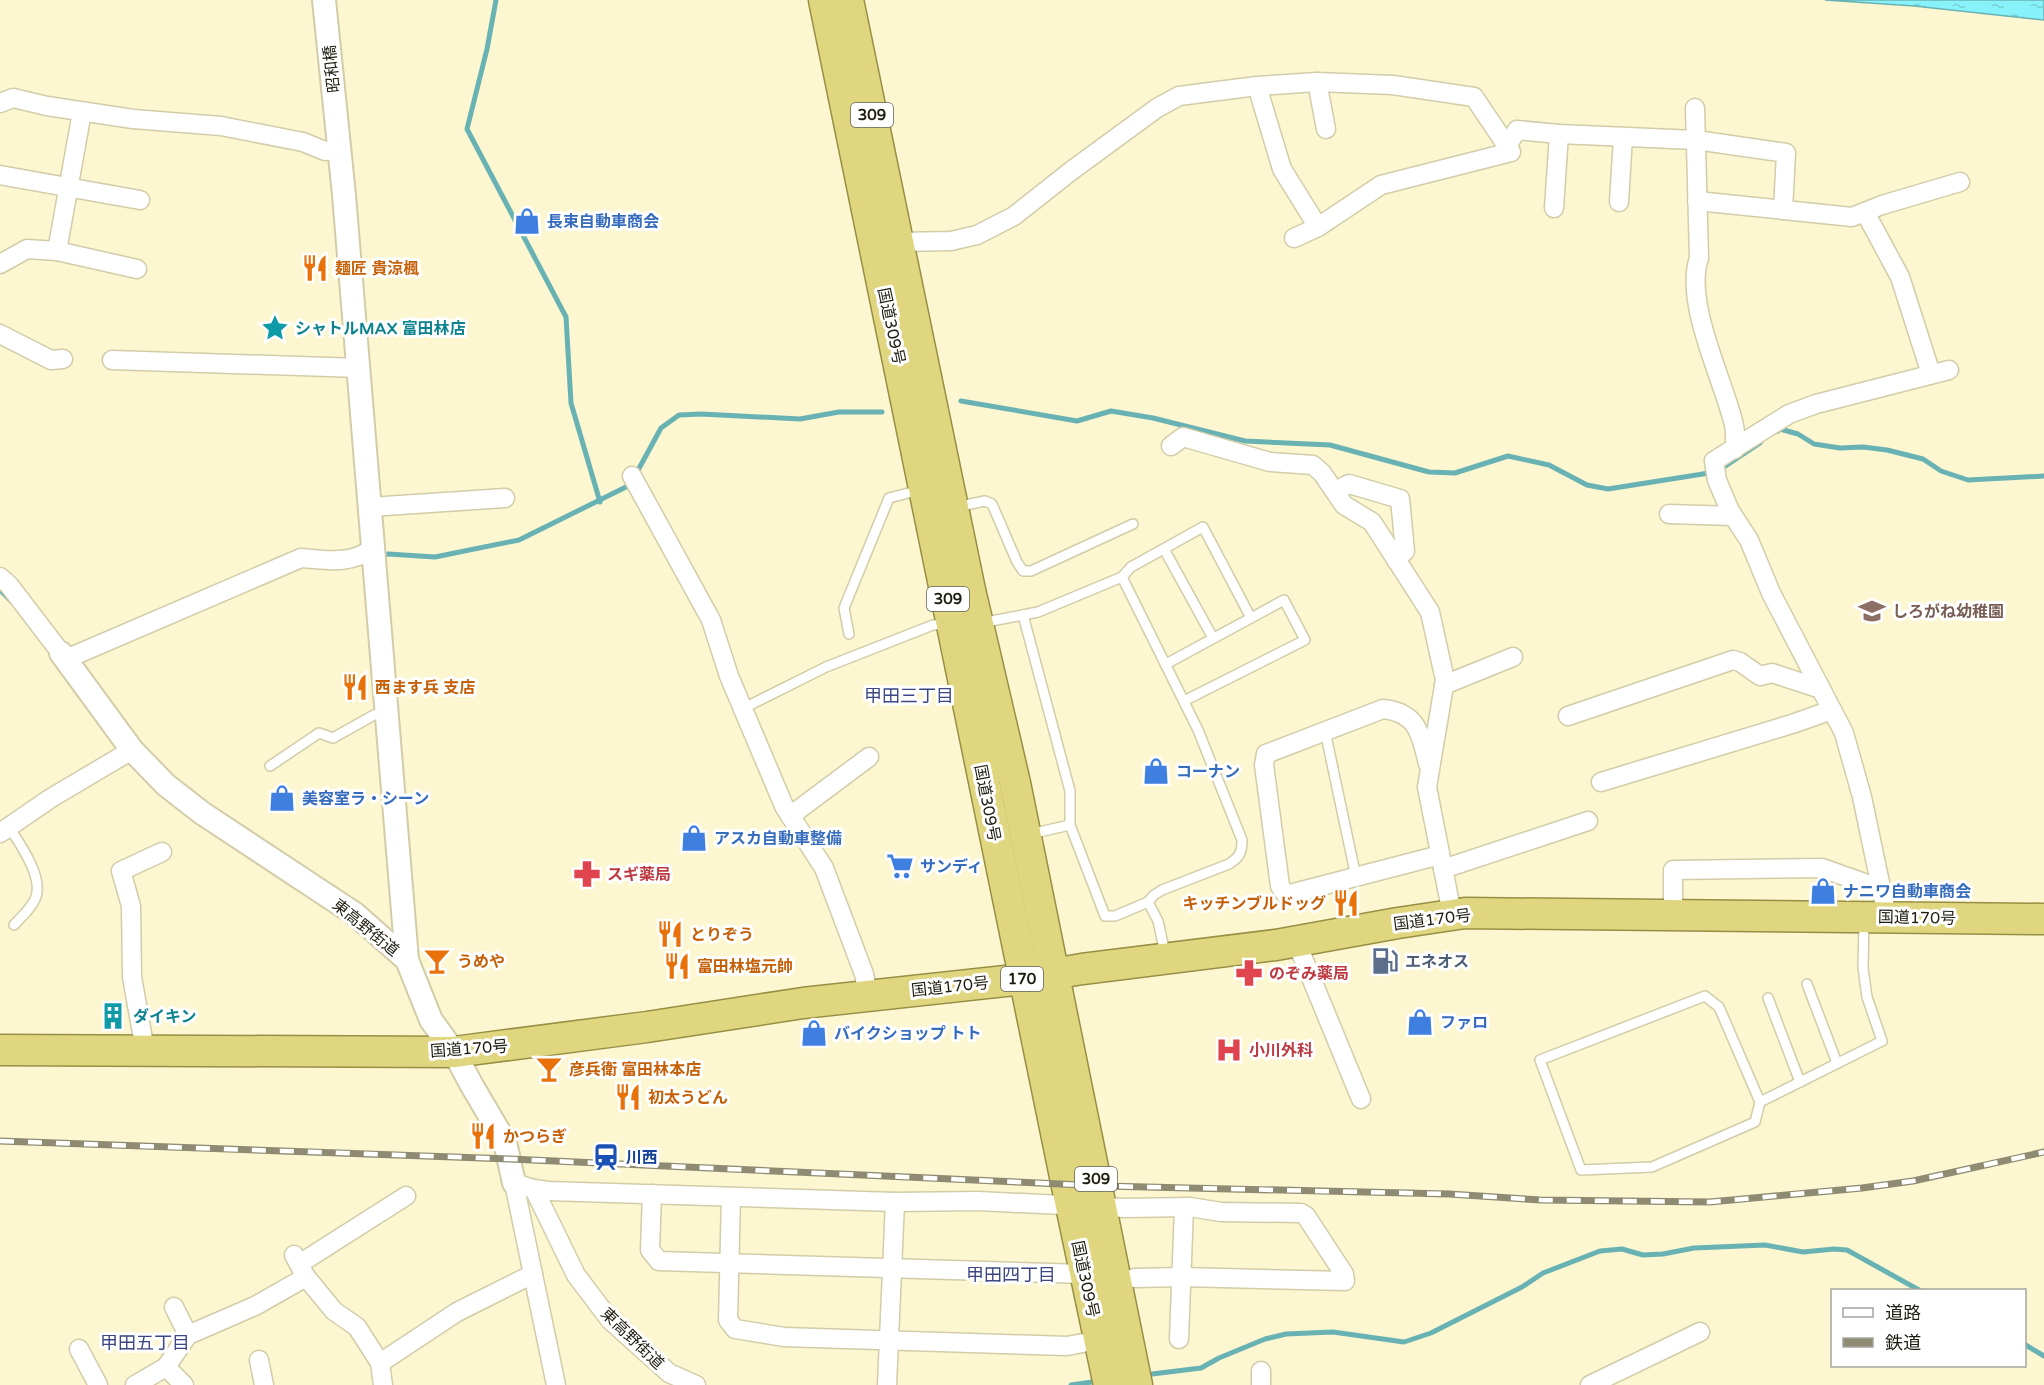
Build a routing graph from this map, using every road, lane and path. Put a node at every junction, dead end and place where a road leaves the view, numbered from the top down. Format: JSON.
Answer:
{"nodes":[{"id":1,"x":324,"y":0,"type":"edge"},
{"id":2,"x":825,"y":0,"type":"edge"},
{"id":3,"x":848,"y":0,"type":"edge"},
{"id":4,"x":1317,"y":82,"type":"junction"},
{"id":5,"x":1257,"y":86,"type":"junction"},
{"id":6,"x":0,"y":103,"type":"edge"},
{"id":7,"x":1695,"y":108,"type":"dead end"},
{"id":8,"x":82,"y":112,"type":"junction"},
{"id":9,"x":1326,"y":129,"type":"dead end"},
{"id":10,"x":1559,"y":134,"type":"junction"},
{"id":11,"x":1623,"y":137,"type":"junction"},
{"id":12,"x":1696,"y":140,"type":"junction"},
{"id":13,"x":339,"y":144,"type":"junction"},
{"id":14,"x":1507,"y":146,"type":"junction"},
{"id":15,"x":0,"y":175,"type":"edge"},
{"id":16,"x":1960,"y":182,"type":"dead end"},
{"id":17,"x":69,"y":188,"type":"junction"},
{"id":18,"x":141,"y":200,"type":"dead end"},
{"id":19,"x":1697,"y":201,"type":"junction"},
{"id":20,"x":1619,"y":202,"type":"dead end"},
{"id":21,"x":1554,"y":208,"type":"dead end"},
{"id":22,"x":1783,"y":210,"type":"junction"},
{"id":23,"x":1865,"y":212,"type":"junction"},
{"id":24,"x":1318,"y":227,"type":"junction"},
{"id":25,"x":888,"y":231,"type":"junction"},
{"id":26,"x":1294,"y":238,"type":"dead end"},
{"id":27,"x":57,"y":251,"type":"junction"},
{"id":28,"x":0,"y":264,"type":"edge"},
{"id":29,"x":137,"y":268,"type":"dead end"},
{"id":30,"x":0,"y":334,"type":"edge"},
{"id":31,"x":63,"y":359,"type":"dead end"},
{"id":32,"x":112,"y":360,"type":"dead end"},
{"id":33,"x":359,"y":368,"type":"junction"},
{"id":34,"x":1171,"y":446,"type":"dead end"},
{"id":35,"x":1735,"y":449,"type":"junction"},
{"id":36,"x":632,"y":476,"type":"dead end"},
{"id":37,"x":926,"y":489,"type":"junction"},
{"id":38,"x":1335,"y":491,"type":"junction"},
{"id":39,"x":505,"y":498,"type":"dead end"},
{"id":40,"x":370,"y":507,"type":"junction"},
{"id":41,"x":953,"y":508,"type":"junction"},
{"id":42,"x":1669,"y":514,"type":"dead end"},
{"id":43,"x":1733,"y":516,"type":"junction"},
{"id":44,"x":1133,"y":524,"type":"dead end"},
{"id":45,"x":1164,"y":549,"type":"junction"},
{"id":46,"x":374,"y":554,"type":"junction"},
{"id":47,"x":1396,"y":560,"type":"junction"},
{"id":48,"x":0,"y":577,"type":"edge"},
{"id":49,"x":1122,"y":577,"type":"junction"},
{"id":50,"x":1023,"y":615,"type":"junction"},
{"id":51,"x":1251,"y":618,"type":"junction"},
{"id":52,"x":965,"y":623,"type":"junction"},
{"id":53,"x":849,"y":634,"type":"dead end"},
{"id":54,"x":1213,"y":638,"type":"junction"},
{"id":55,"x":64,"y":656,"type":"junction"},
{"id":56,"x":1513,"y":657,"type":"dead end"},
{"id":57,"x":1166,"y":664,"type":"junction"},
{"id":58,"x":1444,"y":685,"type":"junction"},
{"id":59,"x":1821,"y":689,"type":"junction"},
{"id":60,"x":1184,"y":701,"type":"junction"},
{"id":61,"x":744,"y":708,"type":"junction"},
{"id":62,"x":1832,"y":710,"type":"junction"},
{"id":63,"x":387,"y":713,"type":"junction"},
{"id":64,"x":1568,"y":716,"type":"dead end"},
{"id":65,"x":1325,"y":731,"type":"junction"},
{"id":66,"x":132,"y":750,"type":"junction"},
{"id":67,"x":869,"y":757,"type":"dead end"},
{"id":68,"x":270,"y":766,"type":"dead end"},
{"id":69,"x":1430,"y":770,"type":"junction"},
{"id":70,"x":1601,"y":782,"type":"dead end"},
{"id":71,"x":790,"y":816,"type":"junction"},
{"id":72,"x":1588,"y":821,"type":"dead end"},
{"id":73,"x":1070,"y":825,"type":"junction"},
{"id":74,"x":4,"y":830,"type":"edge"},
{"id":75,"x":1025,"y":835,"type":"junction"},
{"id":76,"x":162,"y":852,"type":"dead end"},
{"id":77,"x":1442,"y":862,"type":"junction"},
{"id":78,"x":1356,"y":877,"type":"junction"},
{"id":79,"x":1148,"y":902,"type":"junction"},
{"id":80,"x":1877,"y":907,"type":"junction"},
{"id":81,"x":1452,"y":914,"type":"junction"},
{"id":82,"x":1673,"y":914,"type":"junction"},
{"id":83,"x":2044,"y":919,"type":"edge"},
{"id":84,"x":14,"y":925,"type":"dead end"},
{"id":85,"x":1296,"y":941,"type":"junction"},
{"id":86,"x":1166,"y":959,"type":"junction"},
{"id":87,"x":407,"y":960,"type":"junction"},
{"id":88,"x":1054,"y":973,"type":"junction"},
{"id":89,"x":1023,"y":979,"type":"junction"},
{"id":90,"x":1807,"y":984,"type":"dead end"},
{"id":91,"x":868,"y":995,"type":"junction"},
{"id":92,"x":1768,"y":998,"type":"dead end"},
{"id":93,"x":0,"y":1050,"type":"edge"},
{"id":94,"x":145,"y":1050,"type":"junction"},
{"id":95,"x":454,"y":1052,"type":"junction"},
{"id":96,"x":1837,"y":1063,"type":"junction"},
{"id":97,"x":1800,"y":1082,"type":"junction"},
{"id":98,"x":1360,"y":1099,"type":"dead end"},
{"id":99,"x":1760,"y":1102,"type":"junction"},
{"id":100,"x":524,"y":1186,"type":"junction"},
{"id":101,"x":652,"y":1194,"type":"junction"},
{"id":102,"x":406,"y":1196,"type":"dead end"},
{"id":103,"x":731,"y":1197,"type":"junction"},
{"id":104,"x":895,"y":1202,"type":"junction"},
{"id":105,"x":1070,"y":1205,"type":"junction"},
{"id":106,"x":1111,"y":1207,"type":"junction"},
{"id":107,"x":1184,"y":1208,"type":"junction"},
{"id":108,"x":729,"y":1263,"type":"junction"},
{"id":109,"x":300,"y":1265,"type":"junction"},
{"id":110,"x":892,"y":1268,"type":"junction"},
{"id":111,"x":533,"y":1274,"type":"junction"},
{"id":112,"x":1085,"y":1274,"type":"junction"},
{"id":113,"x":1182,"y":1277,"type":"junction"},
{"id":114,"x":1134,"y":1278,"type":"junction"},
{"id":115,"x":174,"y":1307,"type":"dead end"},
{"id":116,"x":1700,"y":1332,"type":"dead end"},
{"id":117,"x":188,"y":1335,"type":"junction"},
{"id":118,"x":1179,"y":1339,"type":"dead end"},
{"id":119,"x":889,"y":1340,"type":"junction"},
{"id":120,"x":1083,"y":1343,"type":"junction"},
{"id":121,"x":79,"y":1349,"type":"dead end"},
{"id":122,"x":259,"y":1360,"type":"dead end"},
{"id":123,"x":380,"y":1363,"type":"junction"},
{"id":124,"x":166,"y":1367,"type":"junction"},
{"id":125,"x":674,"y":1379,"type":"edge"},
{"id":126,"x":98,"y":1385,"type":"edge"},
{"id":127,"x":135,"y":1385,"type":"edge"},
{"id":128,"x":184,"y":1385,"type":"edge"},
{"id":129,"x":264,"y":1385,"type":"edge"},
{"id":130,"x":383,"y":1385,"type":"edge"},
{"id":131,"x":556,"y":1385,"type":"edge"},
{"id":132,"x":696,"y":1385,"type":"edge"},
{"id":133,"x":887,"y":1385,"type":"edge"},
{"id":134,"x":1092,"y":1385,"type":"edge"},
{"id":135,"x":1109,"y":1385,"type":"edge"},
{"id":136,"x":1137,"y":1385,"type":"edge"},
{"id":137,"x":1155,"y":1385,"type":"edge"},
{"id":138,"x":1590,"y":1385,"type":"edge"}],
"edges":[{"from":1,"to":13,"type":"street","name":"昭和橋"},
{"from":2,"to":25,"type":"highway","number":"309"},
{"from":3,"to":25,"type":"highway","number":"309"},
{"from":4,"to":5,"type":"street"},
{"from":4,"to":9,"type":"street"},
{"from":4,"to":14,"type":"street"},
{"from":5,"to":24,"type":"street"},
{"from":5,"to":25,"type":"street"},
{"from":6,"to":8,"type":"street"},
{"from":7,"to":12,"type":"street"},
{"from":8,"to":13,"type":"street"},
{"from":8,"to":17,"type":"street"},
{"from":10,"to":11,"type":"street"},
{"from":10,"to":14,"type":"street"},
{"from":10,"to":21,"type":"street"},
{"from":11,"to":12,"type":"street"},
{"from":11,"to":20,"type":"street"},
{"from":12,"to":19,"type":"street"},
{"from":12,"to":22,"type":"street"},
{"from":13,"to":33,"type":"street","name":"昭和橋"},
{"from":14,"to":24,"type":"street"},
{"from":15,"to":17,"type":"street"},
{"from":16,"to":23,"type":"street"},
{"from":17,"to":18,"type":"street"},
{"from":17,"to":27,"type":"street"},
{"from":19,"to":22,"type":"street"},
{"from":19,"to":35,"type":"street"},
{"from":22,"to":23,"type":"street"},
{"from":23,"to":35,"type":"street"},
{"from":24,"to":26,"type":"street"},
{"from":25,"to":37,"type":"highway","name":"国道309号","number":"309"},
{"from":25,"to":41,"type":"highway","name":"国道309号","number":"309"},
{"from":27,"to":28,"type":"street"},
{"from":27,"to":29,"type":"street"},
{"from":30,"to":31,"type":"street"},
{"from":32,"to":33,"type":"street"},
{"from":33,"to":40,"type":"street","name":"昭和橋"},
{"from":34,"to":38,"type":"street"},
{"from":35,"to":43,"type":"street"},
{"from":36,"to":61,"type":"street"},
{"from":37,"to":52,"type":"highway","name":"国道309号","number":"309"},
{"from":37,"to":53,"type":"lane"},
{"from":38,"to":47,"type":"street"},
{"from":38,"to":47,"type":"street"},
{"from":39,"to":40,"type":"street"},
{"from":40,"to":46,"type":"street","name":"昭和橋"},
{"from":41,"to":44,"type":"lane"},
{"from":41,"to":52,"type":"highway","name":"国道309号","number":"309"},
{"from":42,"to":43,"type":"street"},
{"from":43,"to":59,"type":"street"},
{"from":45,"to":49,"type":"lane"},
{"from":45,"to":51,"type":"lane"},
{"from":45,"to":54,"type":"lane"},
{"from":46,"to":55,"type":"street"},
{"from":46,"to":63,"type":"street","name":"昭和橋"},
{"from":47,"to":58,"type":"street"},
{"from":48,"to":55,"type":"street","name":"東高野街道"},
{"from":49,"to":50,"type":"lane"},
{"from":49,"to":57,"type":"lane"},
{"from":50,"to":52,"type":"lane"},
{"from":50,"to":73,"type":"lane"},
{"from":51,"to":54,"type":"lane"},
{"from":51,"to":60,"type":"lane"},
{"from":52,"to":61,"type":"lane"},
{"from":52,"to":75,"type":"highway","name":"国道309号","number":"309"},
{"from":52,"to":89,"type":"highway","name":"国道309号","number":"309"},
{"from":54,"to":57,"type":"lane"},
{"from":55,"to":66,"type":"street","name":"東高野街道"},
{"from":56,"to":58,"type":"street"},
{"from":57,"to":60,"type":"lane"},
{"from":58,"to":69,"type":"street"},
{"from":59,"to":62,"type":"street"},
{"from":59,"to":64,"type":"street"},
{"from":60,"to":79,"type":"lane"},
{"from":61,"to":71,"type":"street"},
{"from":62,"to":70,"type":"street"},
{"from":62,"to":80,"type":"street"},
{"from":63,"to":68,"type":"lane"},
{"from":63,"to":87,"type":"street","name":"昭和橋"},
{"from":65,"to":69,"type":"street"},
{"from":65,"to":78,"type":"lane"},
{"from":65,"to":78,"type":"street"},
{"from":66,"to":74,"type":"street"},
{"from":66,"to":87,"type":"street","name":"東高野街道"},
{"from":67,"to":71,"type":"street"},
{"from":69,"to":77,"type":"street"},
{"from":71,"to":91,"type":"street"},
{"from":72,"to":77,"type":"street"},
{"from":73,"to":75,"type":"lane"},
{"from":73,"to":79,"type":"lane"},
{"from":74,"to":84,"type":"lane"},
{"from":75,"to":88,"type":"highway","name":"国道309号","number":"309"},
{"from":76,"to":94,"type":"street"},
{"from":77,"to":78,"type":"street"},
{"from":77,"to":81,"type":"street"},
{"from":79,"to":86,"type":"lane"},
{"from":80,"to":82,"type":"highway","name":"国道170号","number":"170"},
{"from":80,"to":82,"type":"street"},
{"from":80,"to":83,"type":"highway","name":"国道170号","number":"170"},
{"from":80,"to":96,"type":"lane"},
{"from":81,"to":82,"type":"highway","name":"国道170号","number":"170"},
{"from":81,"to":85,"type":"highway","name":"国道170号","number":"170"},
{"from":85,"to":86,"type":"highway","name":"国道170号","number":"170"},
{"from":85,"to":98,"type":"street"},
{"from":86,"to":88,"type":"highway","name":"国道170号","number":"170"},
{"from":87,"to":95,"type":"street","name":"東高野街道"},
{"from":88,"to":89,"type":"highway","name":"国道170号","number":"170"},
{"from":88,"to":106,"type":"highway","name":"国道309号","number":"309"},
{"from":89,"to":91,"type":"highway","name":"国道170号","number":"170"},
{"from":89,"to":105,"type":"highway","name":"国道309号","number":"309"},
{"from":90,"to":96,"type":"lane"},
{"from":91,"to":95,"type":"highway","name":"国道170号","number":"170"},
{"from":92,"to":97,"type":"lane"},
{"from":93,"to":94,"type":"highway","name":"国道170号","number":"170"},
{"from":94,"to":95,"type":"highway","name":"国道170号","number":"170"},
{"from":95,"to":100,"type":"street","name":"東高野街道"},
{"from":96,"to":97,"type":"lane"},
{"from":97,"to":99,"type":"lane"},
{"from":99,"to":99,"type":"lane"},
{"from":100,"to":101,"type":"street"},
{"from":100,"to":111,"type":"street"},
{"from":100,"to":125,"type":"street","name":"東高野街道"},
{"from":101,"to":103,"type":"street"},
{"from":101,"to":108,"type":"street"},
{"from":102,"to":109,"type":"street"},
{"from":103,"to":104,"type":"street"},
{"from":103,"to":108,"type":"street"},
{"from":104,"to":105,"type":"street"},
{"from":104,"to":110,"type":"street"},
{"from":105,"to":106,"type":"street"},
{"from":105,"to":112,"type":"highway","name":"国道309号","number":"309"},
{"from":106,"to":107,"type":"street"},
{"from":106,"to":114,"type":"highway","number":"309"},
{"from":106,"to":136,"type":"highway","name":"国道309号","number":"309"},
{"from":107,"to":113,"type":"street"},
{"from":107,"to":113,"type":"street"},
{"from":108,"to":110,"type":"street"},
{"from":108,"to":119,"type":"street"},
{"from":109,"to":117,"type":"street"},
{"from":109,"to":123,"type":"street"},
{"from":110,"to":112,"type":"street"},
{"from":110,"to":119,"type":"street"},
{"from":111,"to":123,"type":"street"},
{"from":111,"to":131,"type":"street"},
{"from":112,"to":120,"type":"highway","number":"309"},
{"from":112,"to":135,"type":"highway","name":"国道309号","number":"309"},
{"from":113,"to":114,"type":"street"},
{"from":113,"to":118,"type":"street"},
{"from":114,"to":137,"type":"highway","number":"309"},
{"from":115,"to":117,"type":"street"},
{"from":116,"to":138,"type":"street"},
{"from":117,"to":124,"type":"street"},
{"from":119,"to":120,"type":"street"},
{"from":119,"to":133,"type":"street"},
{"from":120,"to":134,"type":"highway","number":"309"},
{"from":121,"to":126,"type":"street"},
{"from":122,"to":129,"type":"street"},
{"from":123,"to":130,"type":"street"},
{"from":124,"to":127,"type":"street"},
{"from":124,"to":128,"type":"street"},
{"from":125,"to":132,"type":"street","name":"東高野街道"}]}
